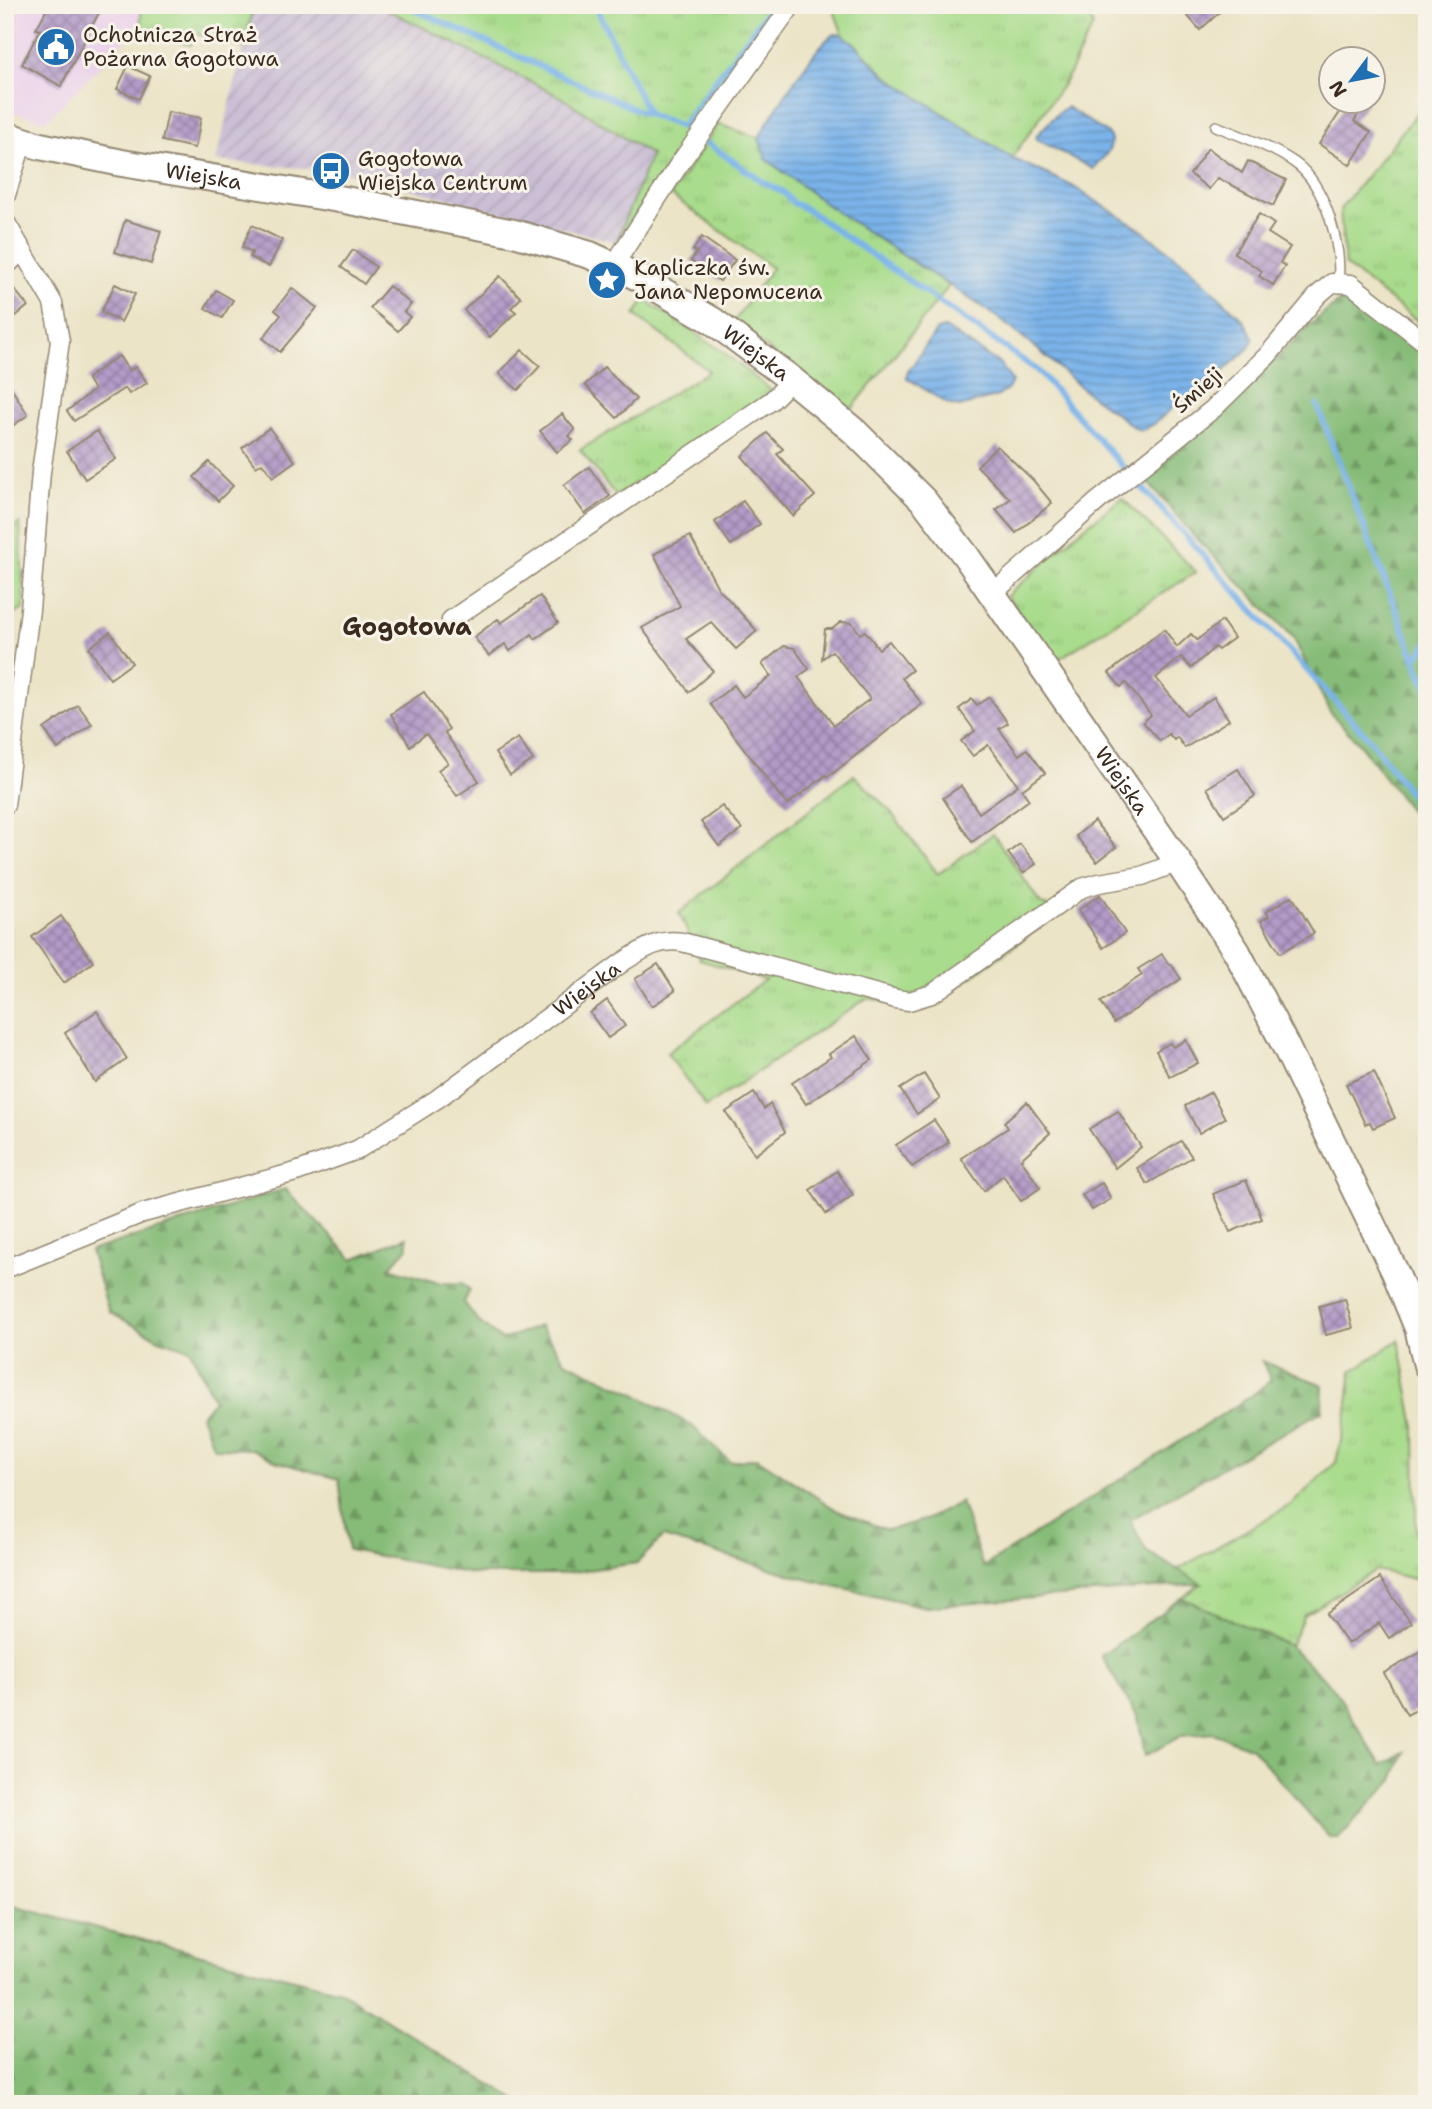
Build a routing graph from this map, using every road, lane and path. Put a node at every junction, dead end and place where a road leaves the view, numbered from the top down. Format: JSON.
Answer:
{"nodes":[{"id":1,"x":792,"y":5,"type":"edge"},
{"id":2,"x":1216,"y":126,"type":"dead end"},
{"id":3,"x":14,"y":138,"type":"edge"},
{"id":4,"x":5,"y":198,"type":"edge"},
{"id":5,"x":5,"y":221,"type":"edge"},
{"id":6,"x":22,"y":250,"type":"junction"},
{"id":7,"x":614,"y":265,"type":"junction"},
{"id":8,"x":5,"y":267,"type":"edge"},
{"id":9,"x":1338,"y":282,"type":"junction"},
{"id":10,"x":1427,"y":344,"type":"edge"},
{"id":11,"x":792,"y":380,"type":"junction"},
{"id":12,"x":993,"y":593,"type":"junction"},
{"id":13,"x":451,"y":621,"type":"dead end"},
{"id":14,"x":5,"y":805,"type":"edge"},
{"id":15,"x":1178,"y":862,"type":"junction"},
{"id":16,"x":5,"y":1269,"type":"edge"},
{"id":17,"x":1427,"y":1365,"type":"edge"}],
"edges":[{"from":1,"to":7,"type":"street"},
{"from":2,"to":9,"type":"lane"},
{"from":3,"to":4,"type":"street"},
{"from":3,"to":7,"type":"street","name":"Wiejska"},
{"from":5,"to":6,"type":"street"},
{"from":6,"to":8,"type":"street"},
{"from":6,"to":14,"type":"street"},
{"from":7,"to":11,"type":"street","name":"Wiejska"},
{"from":9,"to":10,"type":"street"},
{"from":9,"to":12,"type":"street","name":"Śmieji"},
{"from":11,"to":12,"type":"street","name":"Wiejska"},
{"from":11,"to":13,"type":"street"},
{"from":12,"to":15,"type":"street","name":"Wiejska"},
{"from":15,"to":16,"type":"street","name":"Wiejska"},
{"from":15,"to":17,"type":"street","name":"Wiejska"}]}
